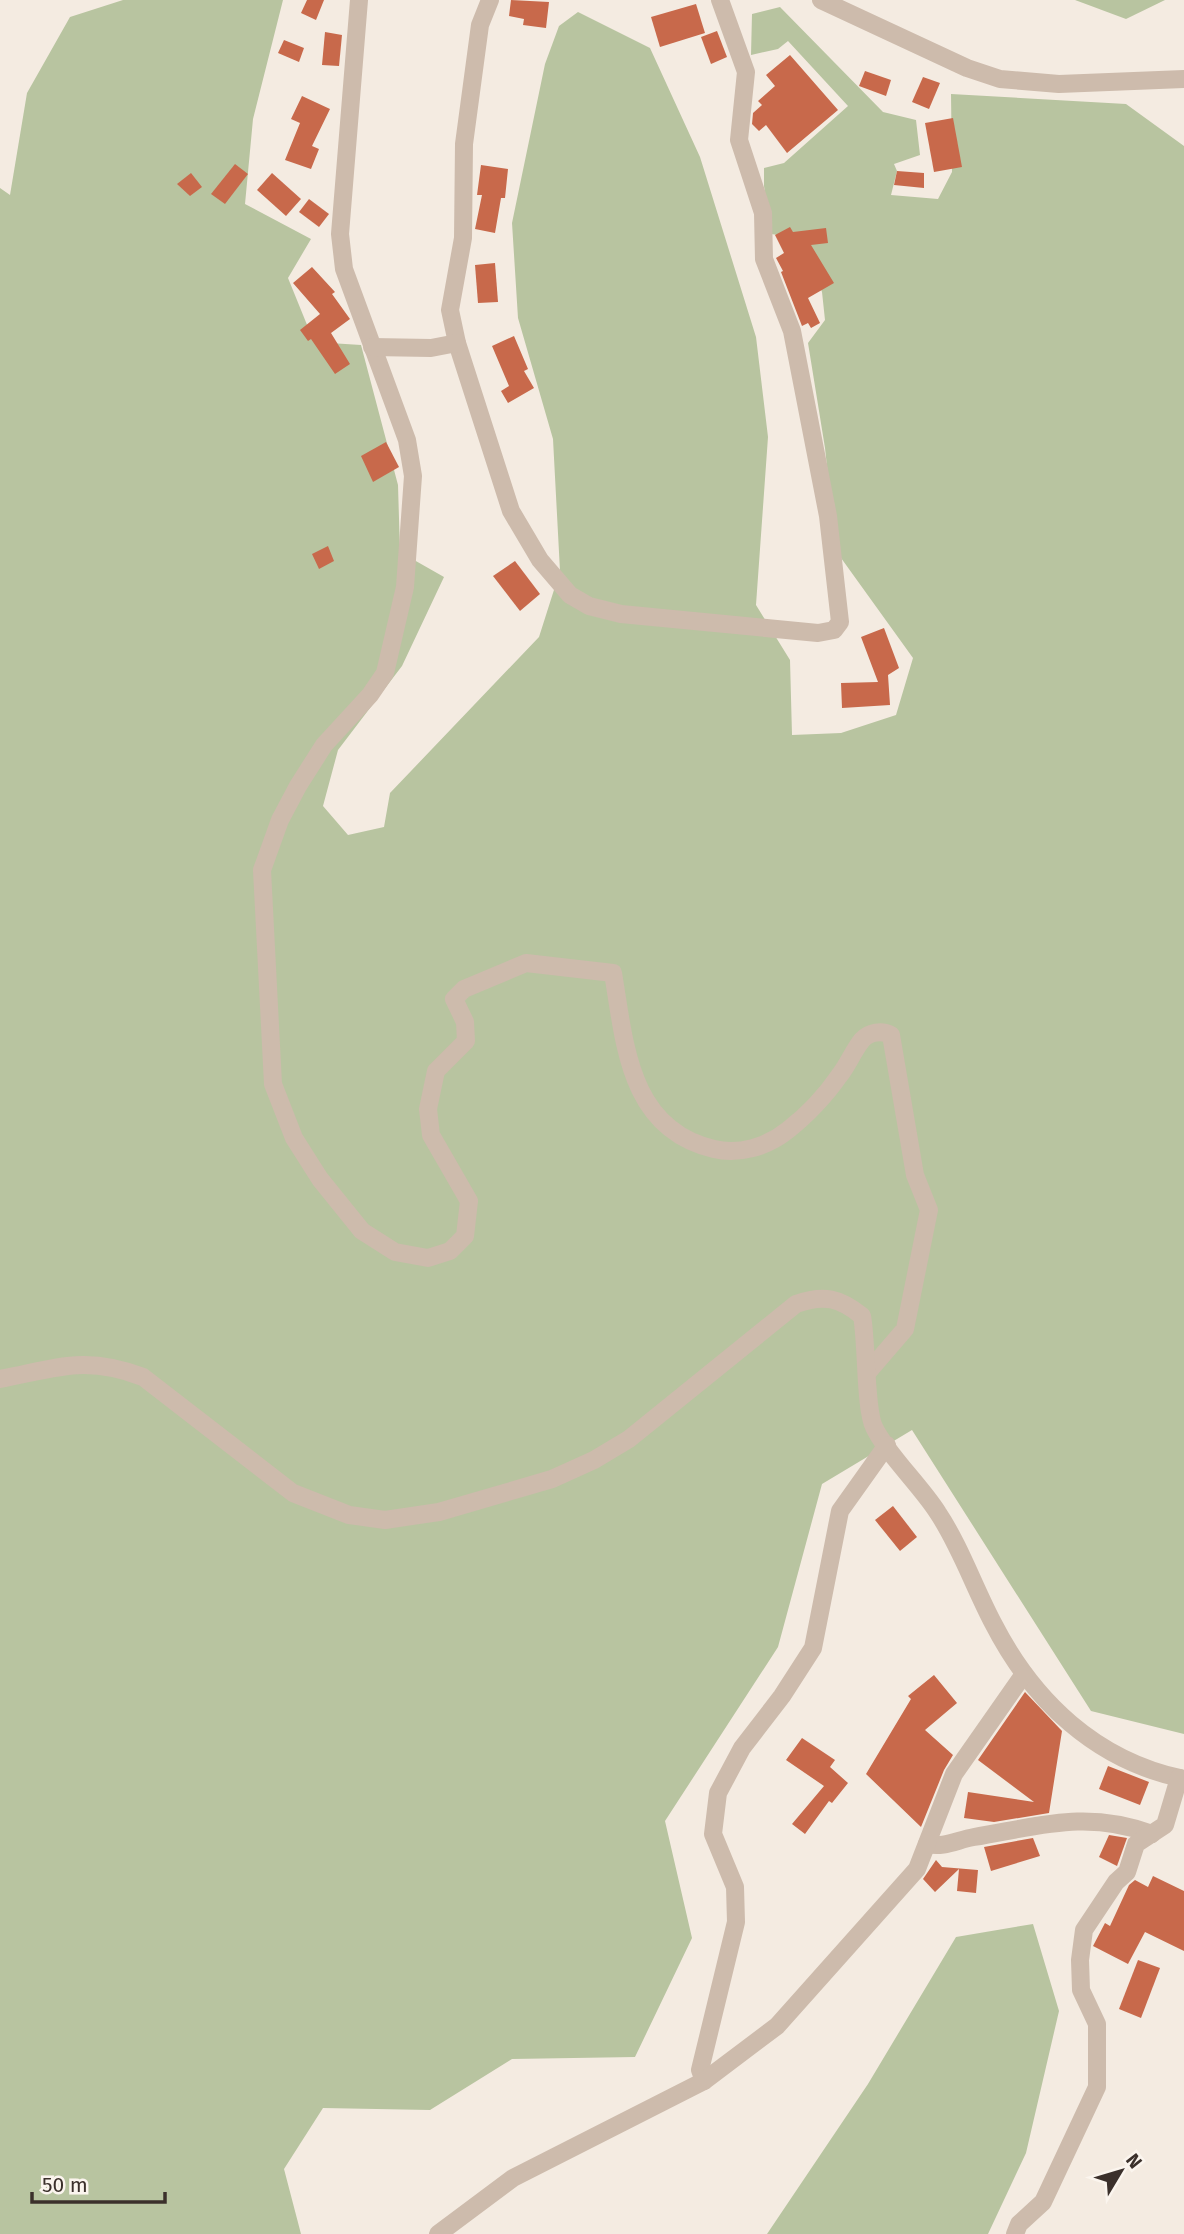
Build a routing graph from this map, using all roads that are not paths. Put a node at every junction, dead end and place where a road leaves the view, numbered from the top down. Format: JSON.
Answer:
{"nodes":[{"id":1,"x":359,"y":0,"type":"edge"},
{"id":2,"x":490,"y":0,"type":"edge"},
{"id":3,"x":720,"y":0,"type":"edge"},
{"id":4,"x":821,"y":0,"type":"edge"},
{"id":5,"x":1184,"y":79,"type":"edge"},
{"id":6,"x":457,"y":343,"type":"junction"},
{"id":7,"x":372,"y":347,"type":"junction"},
{"id":8,"x":867,"y":1372,"type":"junction"},
{"id":9,"x":0,"y":1379,"type":"edge"},
{"id":10,"x":887,"y":1445,"type":"junction"},
{"id":11,"x":1024,"y":1674,"type":"junction"},
{"id":12,"x":1182,"y":1778,"type":"edge"},
{"id":13,"x":1152,"y":1835,"type":"junction"},
{"id":14,"x":927,"y":1844,"type":"junction"},
{"id":15,"x":704,"y":2081,"type":"junction"},
{"id":16,"x":438,"y":2234,"type":"edge"},
{"id":17,"x":1015,"y":2234,"type":"edge"}],
"edges":[{"from":1,"to":7,"type":"street"},
{"from":2,"to":6,"type":"street"},
{"from":3,"to":6,"type":"street"},
{"from":4,"to":5,"type":"street"},
{"from":6,"to":7,"type":"street"},
{"from":7,"to":8,"type":"street"},
{"from":8,"to":9,"type":"street"},
{"from":8,"to":10,"type":"street"},
{"from":10,"to":11,"type":"street"},
{"from":10,"to":15,"type":"street"},
{"from":11,"to":12,"type":"street"},
{"from":11,"to":14,"type":"street"},
{"from":12,"to":13,"type":"street"},
{"from":13,"to":14,"type":"street"},
{"from":13,"to":17,"type":"street"},
{"from":14,"to":15,"type":"street"},
{"from":15,"to":16,"type":"street"}]}
